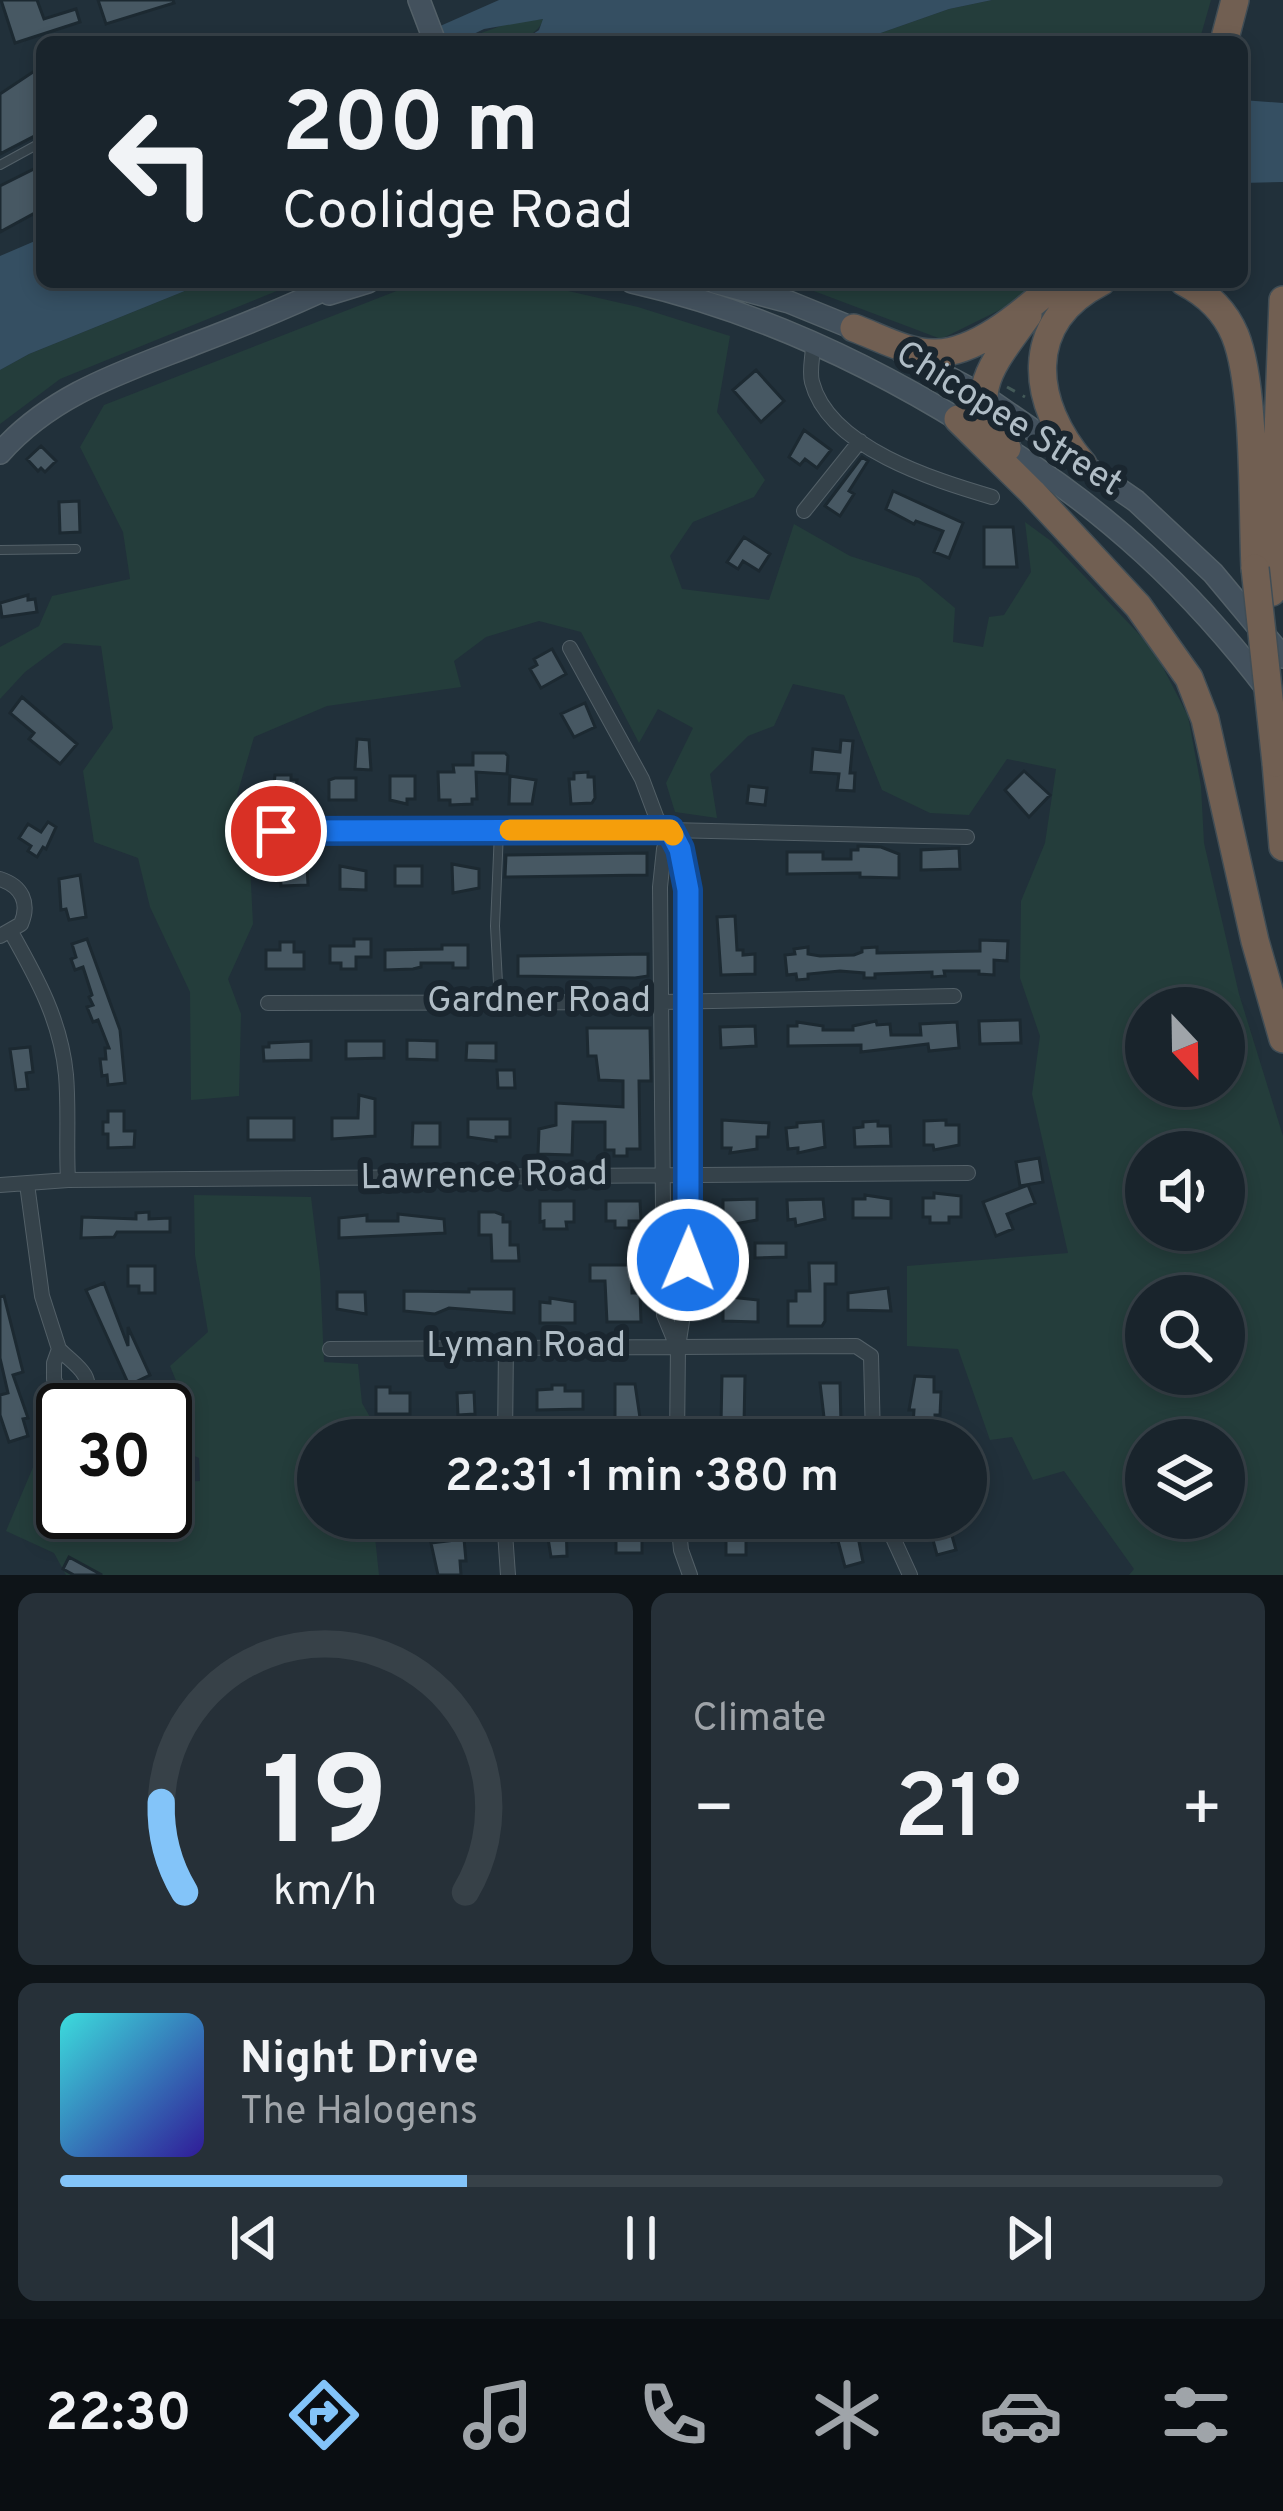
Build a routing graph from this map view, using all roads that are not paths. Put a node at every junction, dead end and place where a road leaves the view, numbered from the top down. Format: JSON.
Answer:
{"nodes":[{"id":1,"x":1235,"y":0,"type":"edge"},
{"id":2,"x":420,"y":2,"type":"edge"},
{"id":3,"x":433,"y":36,"type":"edge"},
{"id":4,"x":1226,"y":36,"type":"edge"},
{"id":5,"x":36,"y":145,"type":"edge"},
{"id":6,"x":0,"y":165,"type":"edge"},
{"id":7,"x":329,"y":288,"type":"edge"},
{"id":8,"x":349,"y":288,"type":"edge"},
{"id":9,"x":655,"y":288,"type":"edge"},
{"id":10,"x":736,"y":288,"type":"edge"},
{"id":11,"x":1092,"y":288,"type":"edge"},
{"id":12,"x":1192,"y":288,"type":"edge"},
{"id":13,"x":1049,"y":289,"type":"edge"},
{"id":14,"x":1283,"y":300,"type":"edge"},
{"id":15,"x":289,"y":307,"type":"junction"},
{"id":16,"x":854,"y":328,"type":"junction"},
{"id":17,"x":814,"y":344,"type":"junction"},
{"id":18,"x":990,"y":388,"type":"junction"},
{"id":19,"x":958,"y":419,"type":"junction"},
{"id":20,"x":860,"y":441,"type":"junction"},
{"id":21,"x":1007,"y":449,"type":"junction"},
{"id":22,"x":0,"y":453,"type":"edge"},
{"id":23,"x":1084,"y":464,"type":"junction"},
{"id":24,"x":992,"y":497,"type":"dead end"},
{"id":25,"x":804,"y":511,"type":"dead end"},
{"id":26,"x":76,"y":549,"type":"dead end"},
{"id":27,"x":0,"y":550,"type":"edge"},
{"id":28,"x":570,"y":648,"type":"dead end"},
{"id":29,"x":1283,"y":657,"type":"edge"},
{"id":30,"x":1283,"y":709,"type":"edge"},
{"id":31,"x":1276,"y":764,"type":"junction"},
{"id":32,"x":499,"y":830,"type":"junction"},
{"id":33,"x":670,"y":830,"type":"junction"},
{"id":34,"x":276,"y":831,"type":"dead end"},
{"id":35,"x":967,"y":836,"type":"dead end"},
{"id":36,"x":1283,"y":848,"type":"edge"},
{"id":37,"x":0,"y":879,"type":"edge"},
{"id":38,"x":5,"y":934,"type":"edge"},
{"id":39,"x":954,"y":996,"type":"dead end"},
{"id":40,"x":688,"y":1000,"type":"junction"},
{"id":41,"x":662,"y":1002,"type":"junction"},
{"id":42,"x":268,"y":1003,"type":"dead end"},
{"id":43,"x":499,"y":1003,"type":"junction"},
{"id":44,"x":1283,"y":1040,"type":"edge"},
{"id":45,"x":968,"y":1173,"type":"dead end"},
{"id":46,"x":690,"y":1174,"type":"junction"},
{"id":47,"x":663,"y":1175,"type":"junction"},
{"id":48,"x":68,"y":1180,"type":"junction"},
{"id":49,"x":0,"y":1184,"type":"edge"},
{"id":50,"x":27,"y":1184,"type":"junction"},
{"id":51,"x":506,"y":1345,"type":"junction"},
{"id":52,"x":678,"y":1347,"type":"junction"},
{"id":53,"x":330,"y":1348,"type":"dead end"},
{"id":54,"x":59,"y":1349,"type":"dead end"},
{"id":55,"x":505,"y":1419,"type":"edge"},
{"id":56,"x":676,"y":1419,"type":"edge"},
{"id":57,"x":873,"y":1419,"type":"edge"},
{"id":58,"x":505,"y":1539,"type":"edge"},
{"id":59,"x":680,"y":1539,"type":"edge"},
{"id":60,"x":894,"y":1539,"type":"edge"},
{"id":61,"x":508,"y":1575,"type":"edge"},
{"id":62,"x":690,"y":1575,"type":"edge"},
{"id":63,"x":910,"y":1575,"type":"edge"}],
"edges":[{"from":1,"to":4,"type":"highway"},
{"from":2,"to":3,"type":"main road"},
{"from":5,"to":6,"type":"lane"},
{"from":7,"to":15,"type":"main road"},
{"from":8,"to":15,"type":"main road"},
{"from":9,"to":17,"type":"main road","name":"Chicopee Street"},
{"from":10,"to":16,"type":"main road","name":"Chicopee Street"},
{"from":11,"to":23,"type":"highway"},
{"from":12,"to":31,"type":"highway","bridge":true},
{"from":13,"to":16,"type":"highway"},
{"from":13,"to":18,"type":"highway"},
{"from":14,"to":31,"type":"highway","bridge":true},
{"from":15,"to":22,"type":"main road"},
{"from":16,"to":18,"type":"main road","name":"Chicopee Street"},
{"from":17,"to":19,"type":"main road","name":"Chicopee Street"},
{"from":17,"to":20,"type":"street"},
{"from":18,"to":21,"type":"highway"},
{"from":18,"to":23,"type":"main road","name":"Chicopee Street"},
{"from":19,"to":21,"type":"main road","name":"Chicopee Street"},
{"from":19,"to":44,"type":"highway"},
{"from":20,"to":24,"type":"street"},
{"from":20,"to":25,"type":"street"},
{"from":21,"to":30,"type":"main road","name":"Chicopee Street"},
{"from":23,"to":29,"type":"main road","name":"Chicopee Street"},
{"from":26,"to":27,"type":"lane"},
{"from":28,"to":33,"type":"street"},
{"from":31,"to":36,"type":"highway"},
{"from":32,"to":33,"type":"street"},
{"from":32,"to":34,"type":"street"},
{"from":32,"to":43,"type":"lane"},
{"from":33,"to":35,"type":"street"},
{"from":33,"to":40,"type":"street"},
{"from":33,"to":41,"type":"street"},
{"from":37,"to":38,"type":"street"},
{"from":38,"to":48,"type":"street"},
{"from":39,"to":40,"type":"street","name":"Gardner Road"},
{"from":40,"to":41,"type":"street","name":"Gardner Road"},
{"from":40,"to":46,"type":"street"},
{"from":41,"to":43,"type":"street","name":"Gardner Road"},
{"from":41,"to":47,"type":"street"},
{"from":42,"to":43,"type":"street","name":"Gardner Road"},
{"from":45,"to":46,"type":"street","name":"Lawrence Road"},
{"from":46,"to":47,"type":"street","name":"Lawrence Road"},
{"from":46,"to":52,"type":"street"},
{"from":47,"to":48,"type":"street","name":"Lawrence Road"},
{"from":47,"to":52,"type":"street"},
{"from":48,"to":50,"type":"street","name":"Lawrence Road"},
{"from":49,"to":50,"type":"street","name":"Lawrence Road"},
{"from":50,"to":54,"type":"street"},
{"from":51,"to":52,"type":"street","name":"Lyman Road"},
{"from":51,"to":53,"type":"street","name":"Lyman Road"},
{"from":51,"to":55,"type":"street"},
{"from":52,"to":56,"type":"street"},
{"from":52,"to":57,"type":"street","name":"Lyman Road"},
{"from":58,"to":61,"type":"street"},
{"from":59,"to":62,"type":"street"},
{"from":60,"to":63,"type":"street"}]}
